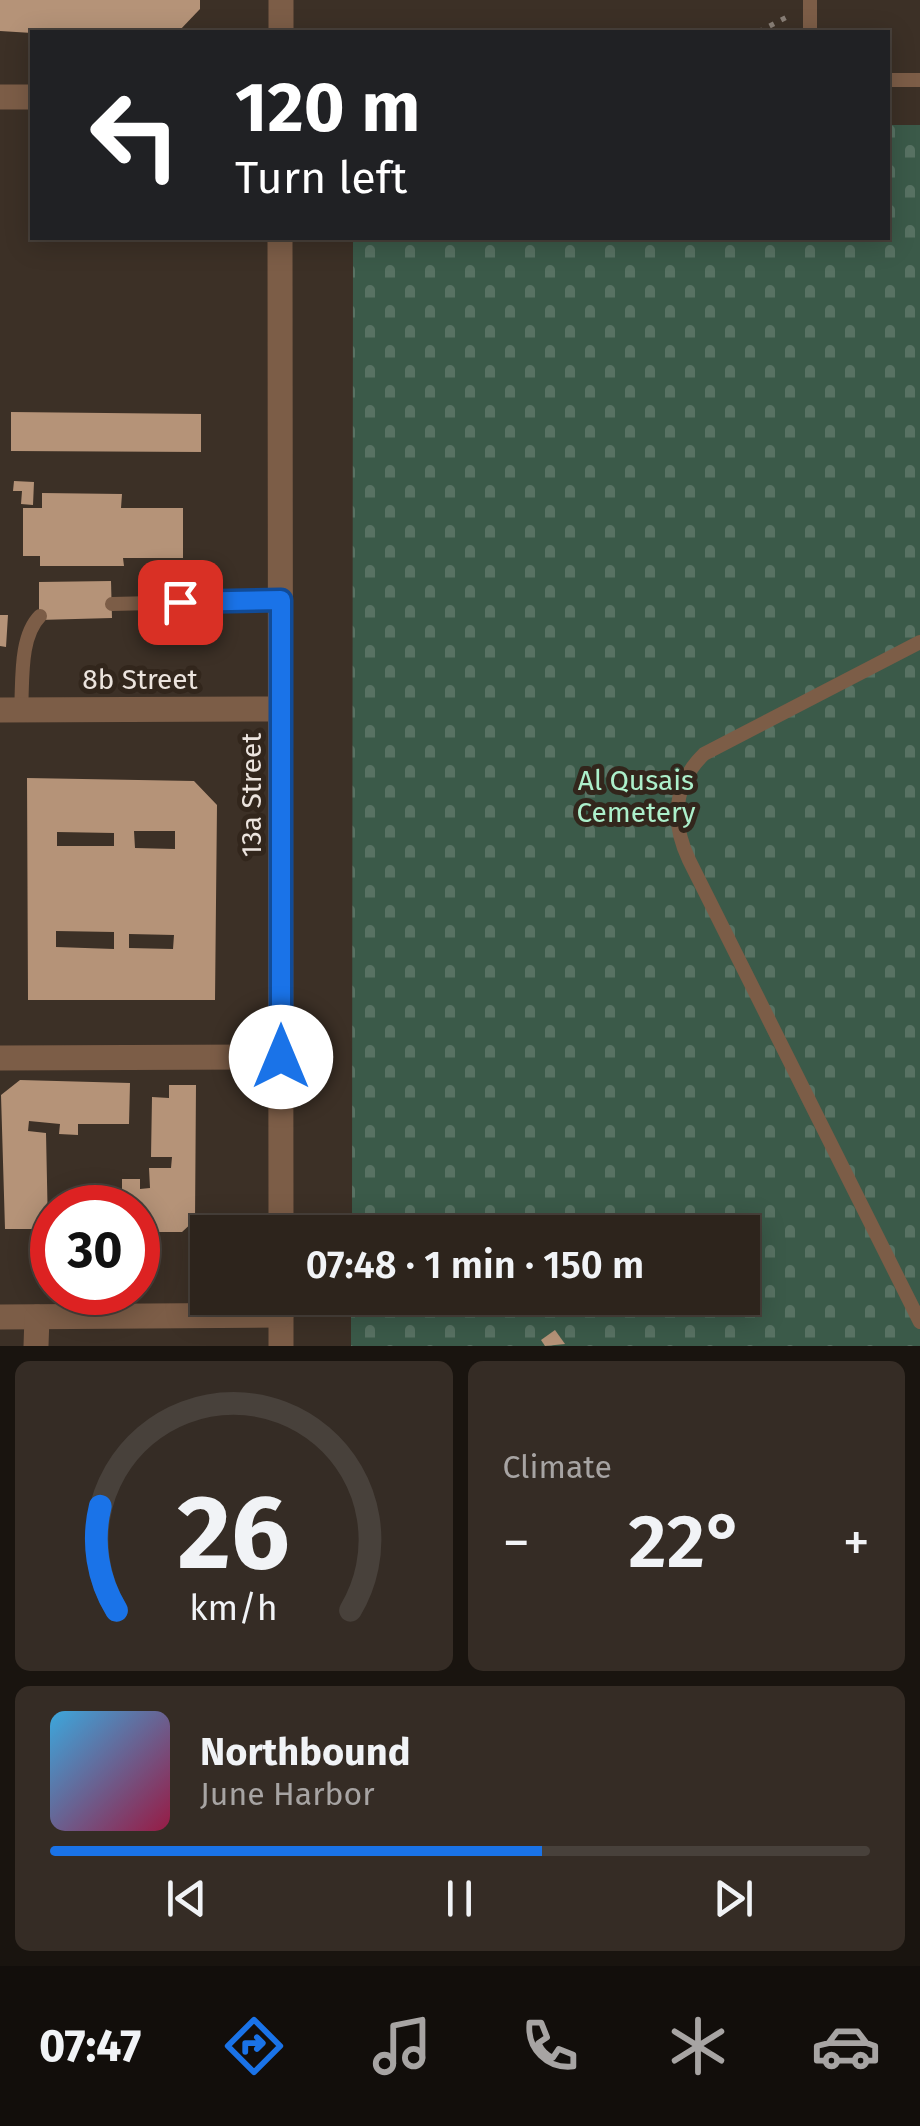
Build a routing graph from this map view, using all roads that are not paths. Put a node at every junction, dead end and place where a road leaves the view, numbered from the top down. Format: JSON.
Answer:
{"nodes":[{"id":1,"x":281,"y":0,"type":"edge"},
{"id":2,"x":810,"y":1,"type":"edge"},
{"id":3,"x":280,"y":30,"type":"edge"},
{"id":4,"x":810,"y":30,"type":"edge"},
{"id":5,"x":890,"y":80,"type":"edge"},
{"id":6,"x":920,"y":80,"type":"edge"},
{"id":7,"x":0,"y":97,"type":"edge"},
{"id":8,"x":30,"y":97,"type":"edge"},
{"id":9,"x":280,"y":240,"type":"edge"},
{"id":10,"x":281,"y":600,"type":"junction"},
{"id":11,"x":112,"y":604,"type":"dead end"},
{"id":12,"x":40,"y":616,"type":"dead end"},
{"id":13,"x":920,"y":642,"type":"edge"},
{"id":14,"x":280,"y":709,"type":"junction"},
{"id":15,"x":10,"y":710,"type":"edge"},
{"id":16,"x":281,"y":1057,"type":"junction"},
{"id":17,"x":0,"y":1058,"type":"edge"},
{"id":18,"x":281,"y":1215,"type":"edge"},
{"id":19,"x":190,"y":1310,"type":"edge"},
{"id":20,"x":281,"y":1315,"type":"edge"},
{"id":21,"x":0,"y":1317,"type":"edge"},
{"id":22,"x":37,"y":1317,"type":"junction"},
{"id":23,"x":920,"y":1322,"type":"edge"},
{"id":24,"x":36,"y":1346,"type":"edge"},
{"id":25,"x":281,"y":1346,"type":"edge"}],
"edges":[{"from":1,"to":3,"type":"street"},
{"from":2,"to":4,"type":"lane"},
{"from":5,"to":6,"type":"lane"},
{"from":7,"to":8,"type":"street"},
{"from":9,"to":10,"type":"street","name":"13a Street"},
{"from":10,"to":11,"type":"lane"},
{"from":10,"to":14,"type":"street","name":"13a Street"},
{"from":12,"to":15,"type":"lane"},
{"from":13,"to":23,"type":"lane"},
{"from":14,"to":15,"type":"street","name":"8b Street"},
{"from":14,"to":16,"type":"street","name":"13a Street"},
{"from":16,"to":17,"type":"street"},
{"from":16,"to":18,"type":"street","name":"13a Street"},
{"from":19,"to":22,"type":"street"},
{"from":20,"to":25,"type":"street"},
{"from":21,"to":22,"type":"street"},
{"from":22,"to":24,"type":"street"}]}
